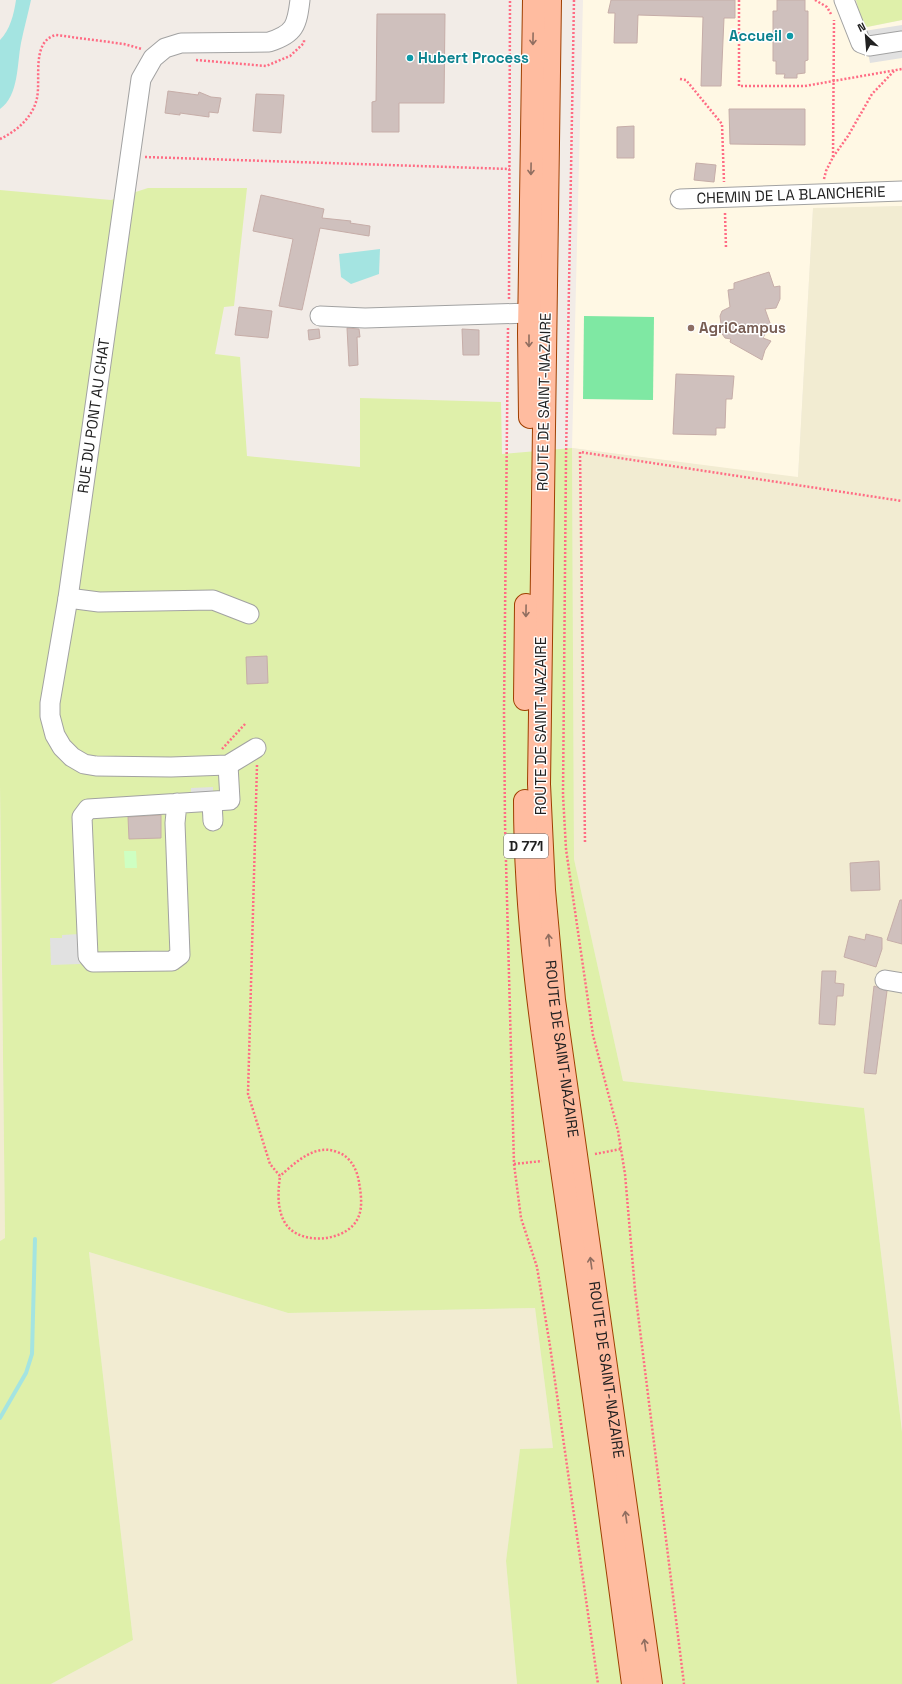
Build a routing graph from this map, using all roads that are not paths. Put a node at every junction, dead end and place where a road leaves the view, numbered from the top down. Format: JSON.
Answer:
{"nodes":[{"id":1,"x":300,"y":0,"type":"edge"},
{"id":2,"x":534,"y":0,"type":"edge"},
{"id":3,"x":550,"y":0,"type":"edge"},
{"id":4,"x":844,"y":0,"type":"edge"},
{"id":5,"x":902,"y":41,"type":"edge"},
{"id":6,"x":902,"y":191,"type":"edge"},
{"id":7,"x":680,"y":199,"type":"dead end"},
{"id":8,"x":530,"y":313,"type":"junction"},
{"id":9,"x":320,"y":316,"type":"dead end"},
{"id":10,"x":68,"y":598,"type":"junction"},
{"id":11,"x":249,"y":614,"type":"dead end"},
{"id":12,"x":256,"y":748,"type":"road end"},
{"id":13,"x":222,"y":760,"type":"junction"},
{"id":14,"x":212,"y":802,"type":"junction"},
{"id":15,"x":177,"y":803,"type":"junction"},
{"id":16,"x":213,"y":821,"type":"dead end"},
{"id":17,"x":633,"y":1684,"type":"edge"},
{"id":18,"x":651,"y":1684,"type":"edge"}],
"edges":[{"from":1,"to":10,"type":"street","name":"RUE DU PONT AU CHAT"},
{"from":2,"to":8,"type":"main road","name":"ROUTE DE SAINT-NAZAIRE","number":"D 771","one_way":true},
{"from":18,"to":3,"type":"main road","name":"ROUTE DE SAINT-NAZAIRE","one_way":true},
{"from":4,"to":5,"type":"street"},
{"from":6,"to":7,"type":"street","name":"CHEMIN DE LA BLANCHERIE"},
{"from":8,"to":9,"type":"street"},
{"from":8,"to":17,"type":"main road","name":"ROUTE DE SAINT-NAZAIRE","number":"D 771","one_way":true},
{"from":10,"to":11,"type":"street"},
{"from":10,"to":13,"type":"street","name":"RUE DU PONT AU CHAT"},
{"from":12,"to":13,"type":"street","name":"RUE DU PONT AU CHAT"},
{"from":13,"to":14,"type":"street"},
{"from":14,"to":15,"type":"street"},
{"from":14,"to":16,"type":"street"},
{"from":15,"to":15,"type":"street"}]}
